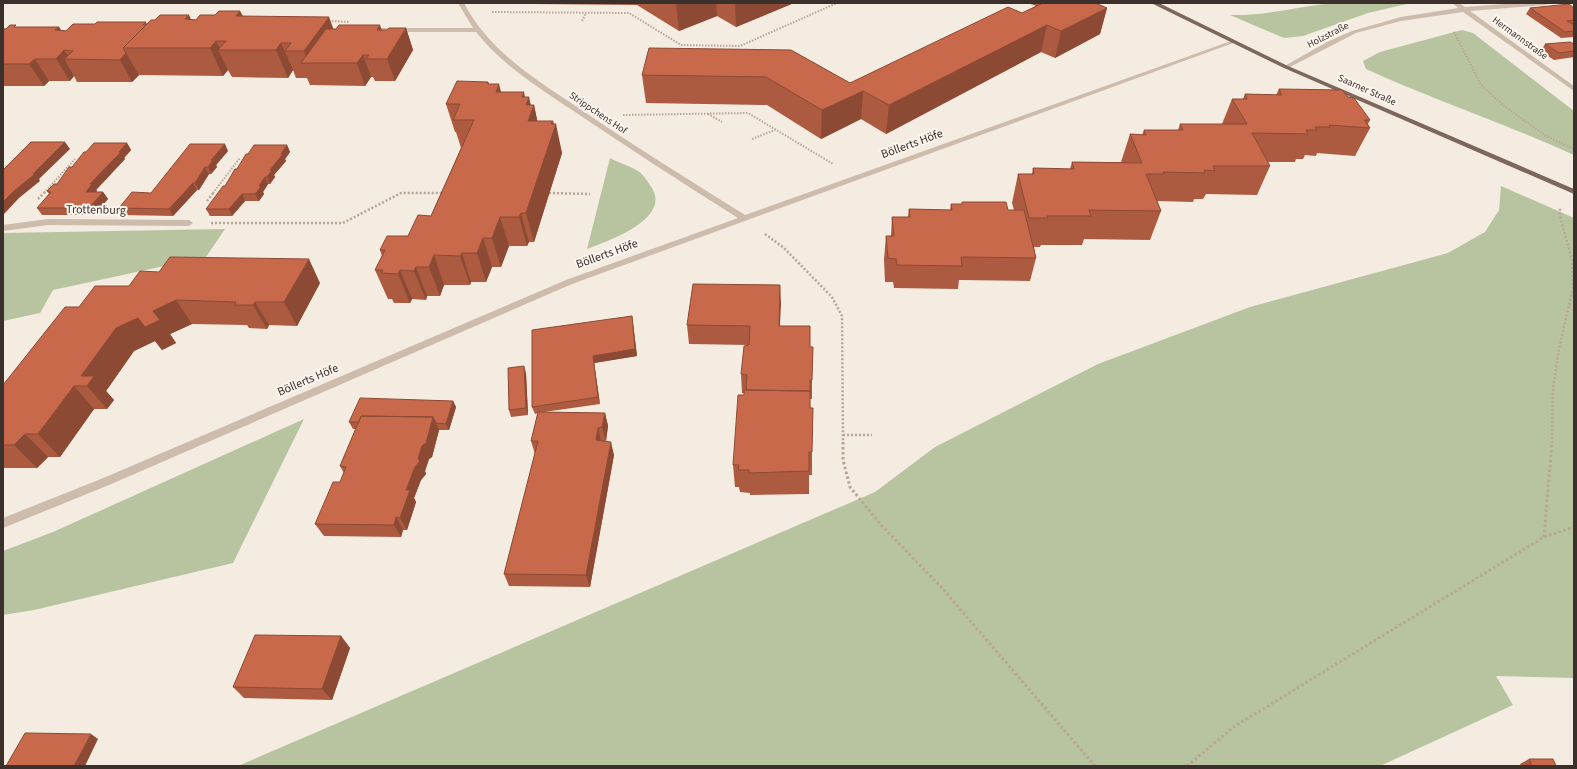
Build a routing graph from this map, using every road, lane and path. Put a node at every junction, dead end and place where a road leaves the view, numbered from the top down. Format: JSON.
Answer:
{"nodes":[{"id":1,"x":461,"y":3,"type":"edge"},
{"id":2,"x":837,"y":3,"type":"edge"},
{"id":3,"x":1154,"y":3,"type":"edge"},
{"id":4,"x":1455,"y":3,"type":"edge"},
{"id":5,"x":1546,"y":3,"type":"edge"},
{"id":6,"x":1464,"y":9,"type":"junction"},
{"id":7,"x":466,"y":12,"type":"junction"},
{"id":8,"x":586,"y":13,"type":"junction"},
{"id":9,"x":322,"y":21,"type":"edge"},
{"id":10,"x":582,"y":21,"type":"dead end"},
{"id":11,"x":354,"y":22,"type":"dead end"},
{"id":12,"x":359,"y":30,"type":"edge"},
{"id":13,"x":478,"y":30,"type":"junction"},
{"id":14,"x":1234,"y":42,"type":"junction"},
{"id":15,"x":1286,"y":67,"type":"junction"},
{"id":16,"x":1574,"y":89,"type":"edge"},
{"id":17,"x":707,"y":114,"type":"junction"},
{"id":18,"x":622,"y":115,"type":"dead end"},
{"id":19,"x":722,"y":122,"type":"dead end"},
{"id":20,"x":776,"y":130,"type":"junction"},
{"id":21,"x":752,"y":139,"type":"dead end"},
{"id":22,"x":1574,"y":149,"type":"edge"},
{"id":23,"x":240,"y":158,"type":"dead end"},
{"id":24,"x":75,"y":159,"type":"dead end"},
{"id":25,"x":856,"y":178,"type":"junction"},
{"id":26,"x":1571,"y":191,"type":"edge"},
{"id":27,"x":448,"y":193,"type":"edge"},
{"id":28,"x":549,"y":193,"type":"dead end"},
{"id":29,"x":590,"y":194,"type":"dead end"},
{"id":30,"x":38,"y":199,"type":"dead end"},
{"id":31,"x":207,"y":201,"type":"dead end"},
{"id":32,"x":744,"y":218,"type":"junction"},
{"id":33,"x":189,"y":223,"type":"joint"},
{"id":34,"x":3,"y":228,"type":"edge"},
{"id":35,"x":843,"y":435,"type":"junction"},
{"id":36,"x":872,"y":435,"type":"dead end"},
{"id":37,"x":3,"y":524,"type":"edge"},
{"id":38,"x":1574,"y":527,"type":"edge"},
{"id":39,"x":1544,"y":537,"type":"junction"},
{"id":40,"x":1095,"y":766,"type":"edge"},
{"id":41,"x":1187,"y":766,"type":"edge"}],
"edges":[{"from":1,"to":7,"type":"street","name":"Strippchens Hof"},
{"from":2,"to":8,"type":"path"},
{"from":3,"to":14,"type":"main road","name":"Saarner Straße"},
{"from":4,"to":6,"type":"street","name":"Hermannstraße"},
{"from":5,"to":6,"type":"street","name":"Holzstraße"},
{"from":6,"to":15,"type":"street","name":"Holzstraße"},
{"from":6,"to":16,"type":"street","name":"Hermannstraße"},
{"from":6,"to":22,"type":"path"},
{"from":7,"to":8,"type":"path"},
{"from":7,"to":13,"type":"street","name":"Strippchens Hof"},
{"from":8,"to":10,"type":"path"},
{"from":9,"to":11,"type":"path"},
{"from":12,"to":13,"type":"street"},
{"from":13,"to":32,"type":"street","name":"Strippchens Hof"},
{"from":14,"to":15,"type":"main road","name":"Saarner Straße"},
{"from":14,"to":25,"type":"street","name":"Böllerts Höfe"},
{"from":15,"to":26,"type":"main road","name":"Saarner Straße"},
{"from":17,"to":18,"type":"path"},
{"from":17,"to":19,"type":"path"},
{"from":17,"to":20,"type":"path"},
{"from":20,"to":21,"type":"path"},
{"from":20,"to":25,"type":"path"},
{"from":23,"to":31,"type":"path"},
{"from":24,"to":30,"type":"path"},
{"from":25,"to":32,"type":"street","name":"Böllerts Höfe"},
{"from":26,"to":39,"type":"path"},
{"from":27,"to":33,"type":"path"},
{"from":28,"to":29,"type":"path"},
{"from":32,"to":35,"type":"path"},
{"from":32,"to":37,"type":"street","name":"Böllerts Höfe"},
{"from":33,"to":34,"type":"street","name":"Trottenburg"},
{"from":35,"to":36,"type":"path"},
{"from":35,"to":40,"type":"path"},
{"from":38,"to":39,"type":"path"},
{"from":39,"to":41,"type":"path"}]}
